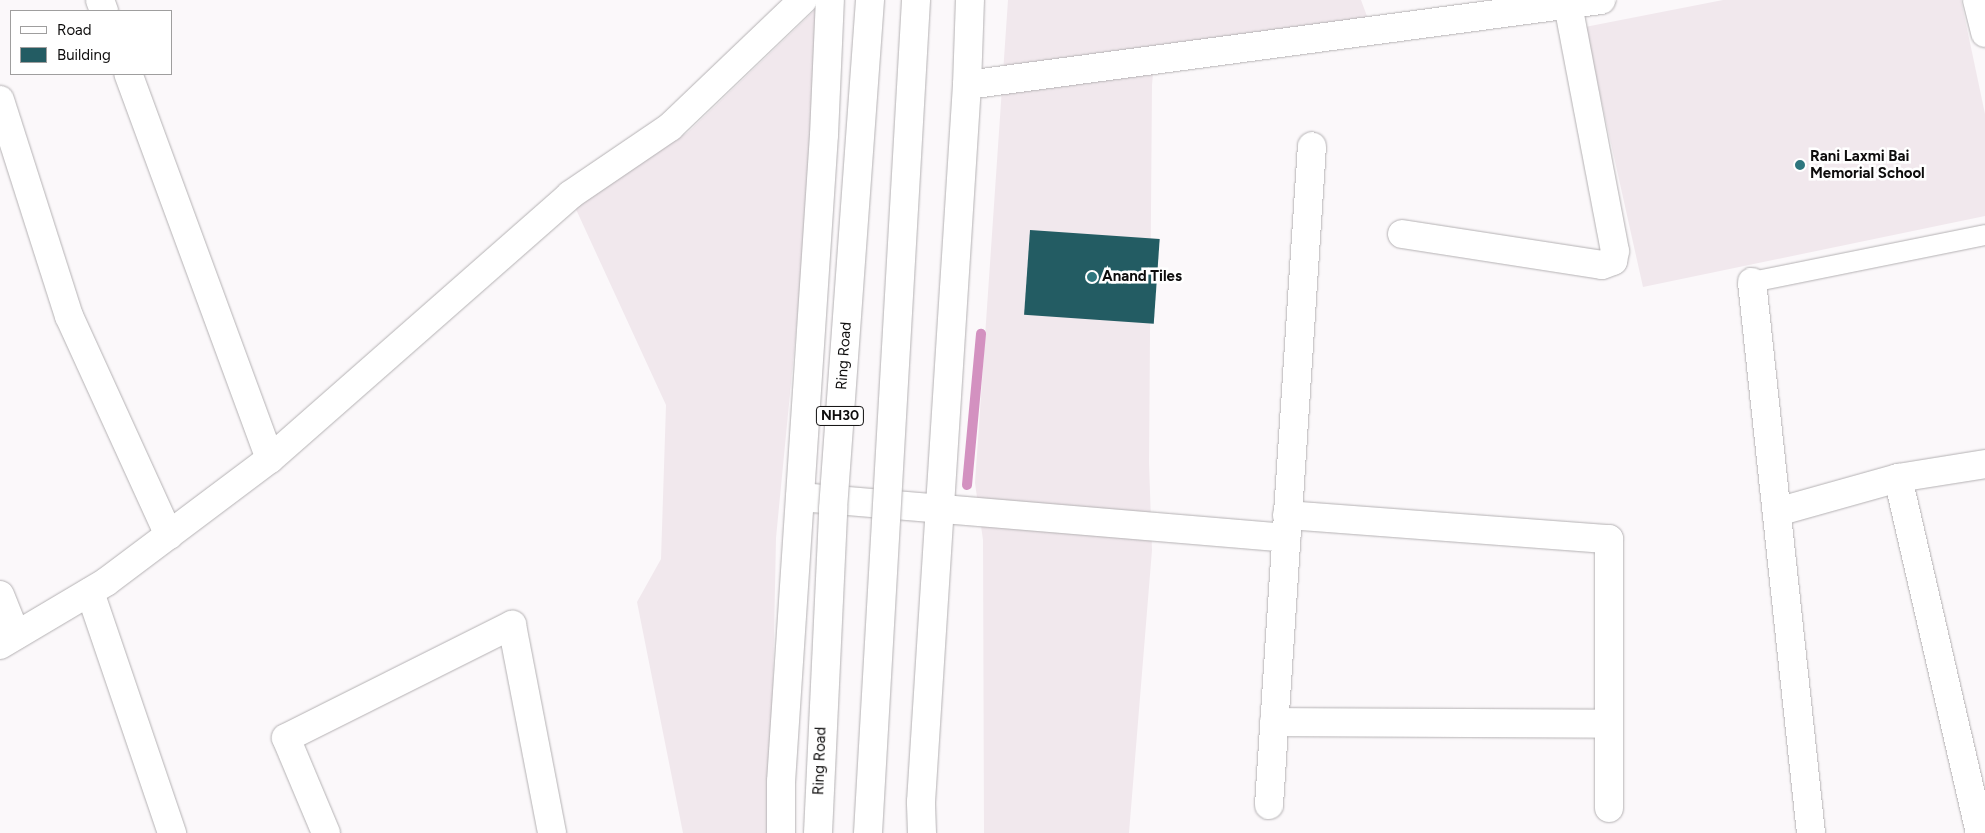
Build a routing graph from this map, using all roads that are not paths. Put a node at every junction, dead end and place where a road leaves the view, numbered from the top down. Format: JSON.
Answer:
{"nodes":[{"id":1,"x":803,"y":0,"type":"edge"},
{"id":2,"x":830,"y":0,"type":"edge"},
{"id":3,"x":870,"y":0,"type":"edge"},
{"id":4,"x":916,"y":0,"type":"edge"},
{"id":5,"x":970,"y":0,"type":"edge"},
{"id":6,"x":1601,"y":0,"type":"edge"},
{"id":7,"x":1977,"y":0,"type":"edge"},
{"id":8,"x":1567,"y":3,"type":"edge"},
{"id":9,"x":1985,"y":33,"type":"edge"},
{"id":10,"x":128,"y":75,"type":"edge"},
{"id":11,"x":978,"y":83,"type":"junction"},
{"id":12,"x":0,"y":100,"type":"edge"},
{"id":13,"x":1312,"y":146,"type":"dead end"},
{"id":14,"x":1402,"y":234,"type":"dead end"},
{"id":15,"x":1985,"y":235,"type":"edge"},
{"id":16,"x":1752,"y":282,"type":"joint"},
{"id":17,"x":270,"y":459,"type":"junction"},
{"id":18,"x":1985,"y":464,"type":"edge"},
{"id":19,"x":1898,"y":478,"type":"junction"},
{"id":20,"x":800,"y":497,"type":"junction"},
{"id":21,"x":938,"y":509,"type":"junction"},
{"id":22,"x":1777,"y":512,"type":"junction"},
{"id":23,"x":1287,"y":526,"type":"junction"},
{"id":24,"x":169,"y":535,"type":"junction"},
{"id":25,"x":90,"y":592,"type":"junction"},
{"id":26,"x":0,"y":595,"type":"edge"},
{"id":27,"x":8,"y":640,"type":"edge"},
{"id":28,"x":1274,"y":722,"type":"junction"},
{"id":29,"x":1609,"y":724,"type":"junction"},
{"id":30,"x":1269,"y":805,"type":"dead end"},
{"id":31,"x":1609,"y":808,"type":"dead end"},
{"id":32,"x":172,"y":833,"type":"edge"},
{"id":33,"x":326,"y":833,"type":"edge"},
{"id":34,"x":552,"y":833,"type":"edge"},
{"id":35,"x":781,"y":833,"type":"edge"},
{"id":36,"x":818,"y":833,"type":"edge"},
{"id":37,"x":868,"y":833,"type":"edge"},
{"id":38,"x":922,"y":833,"type":"edge"},
{"id":39,"x":1811,"y":833,"type":"edge"},
{"id":40,"x":1980,"y":833,"type":"edge"}],
"edges":[{"from":1,"to":17,"type":"main road"},
{"from":2,"to":20,"type":"main road"},
{"from":3,"to":36,"type":"main road","name":"Ring Road","number":"NH30","bridge":true},
{"from":4,"to":37,"type":"main road","bridge":true},
{"from":5,"to":11,"type":"main road"},
{"from":6,"to":8,"type":"main road"},
{"from":7,"to":9,"type":"main road"},
{"from":8,"to":11,"type":"main road"},
{"from":8,"to":14,"type":"main road"},
{"from":10,"to":17,"type":"main road"},
{"from":11,"to":21,"type":"main road"},
{"from":12,"to":24,"type":"main road"},
{"from":13,"to":23,"type":"main road"},
{"from":15,"to":16,"type":"lane"},
{"from":16,"to":22,"type":"main road"},
{"from":17,"to":24,"type":"main road"},
{"from":18,"to":19,"type":"main road"},
{"from":19,"to":22,"type":"main road"},
{"from":19,"to":40,"type":"main road"},
{"from":20,"to":21,"type":"main road"},
{"from":20,"to":35,"type":"main road"},
{"from":21,"to":23,"type":"main road"},
{"from":21,"to":38,"type":"main road"},
{"from":22,"to":39,"type":"main road"},
{"from":23,"to":28,"type":"main road"},
{"from":23,"to":29,"type":"main road"},
{"from":24,"to":25,"type":"main road"},
{"from":25,"to":27,"type":"main road"},
{"from":25,"to":32,"type":"main road"},
{"from":26,"to":27,"type":"main road"},
{"from":28,"to":29,"type":"main road"},
{"from":28,"to":30,"type":"main road"},
{"from":29,"to":31,"type":"main road"},
{"from":33,"to":34,"type":"main road"}]}
